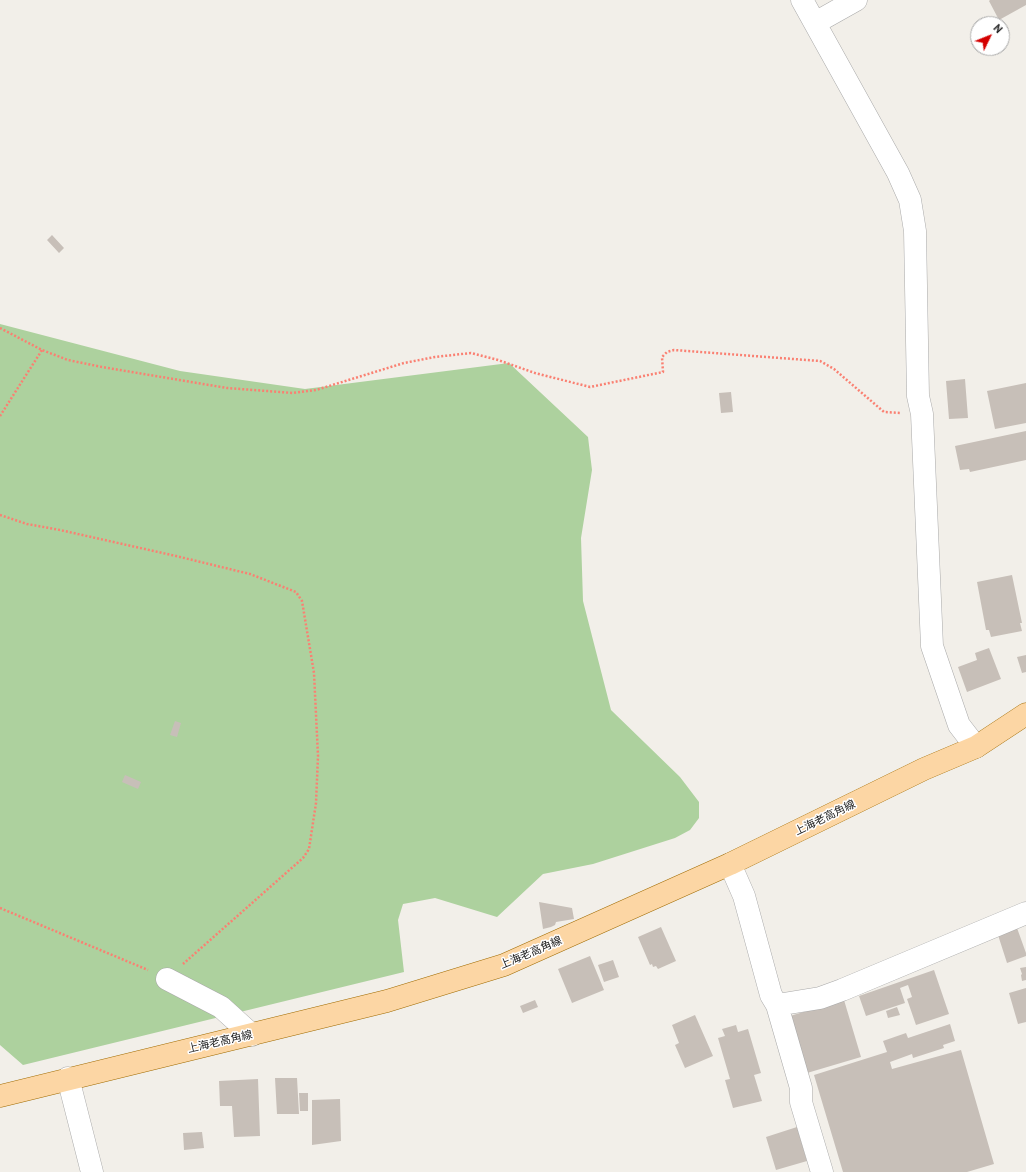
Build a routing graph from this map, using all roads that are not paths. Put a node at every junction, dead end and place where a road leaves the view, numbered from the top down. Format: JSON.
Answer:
{"nodes":[{"id":1,"x":802,"y":0,"type":"edge"},
{"id":2,"x":856,"y":0,"type":"edge"},
{"id":3,"x":815,"y":23,"type":"junction"},
{"id":4,"x":1026,"y":714,"type":"edge"},
{"id":5,"x":976,"y":746,"type":"junction"},
{"id":6,"x":730,"y":864,"type":"junction"},
{"id":7,"x":1026,"y":913,"type":"edge"},
{"id":8,"x":166,"y":979,"type":"road end"},
{"id":9,"x":777,"y":1005,"type":"junction"},
{"id":10,"x":252,"y":1035,"type":"junction"},
{"id":11,"x":68,"y":1078,"type":"junction"},
{"id":12,"x":0,"y":1096,"type":"edge"},
{"id":13,"x":92,"y":1172,"type":"edge"},
{"id":14,"x":822,"y":1172,"type":"edge"}],
"edges":[{"from":1,"to":3,"type":"street"},
{"from":2,"to":3,"type":"street"},
{"from":3,"to":5,"type":"street"},
{"from":4,"to":5,"type":"main road","name":"上海老高角線"},
{"from":5,"to":6,"type":"main road","name":"上海老高角線"},
{"from":6,"to":9,"type":"street"},
{"from":6,"to":10,"type":"main road","name":"上海老高角線"},
{"from":7,"to":9,"type":"street"},
{"from":8,"to":10,"type":"street"},
{"from":9,"to":14,"type":"street"},
{"from":10,"to":11,"type":"main road","name":"上海老高角線"},
{"from":11,"to":12,"type":"main road","name":"上海老高角線"},
{"from":11,"to":13,"type":"street"}]}
